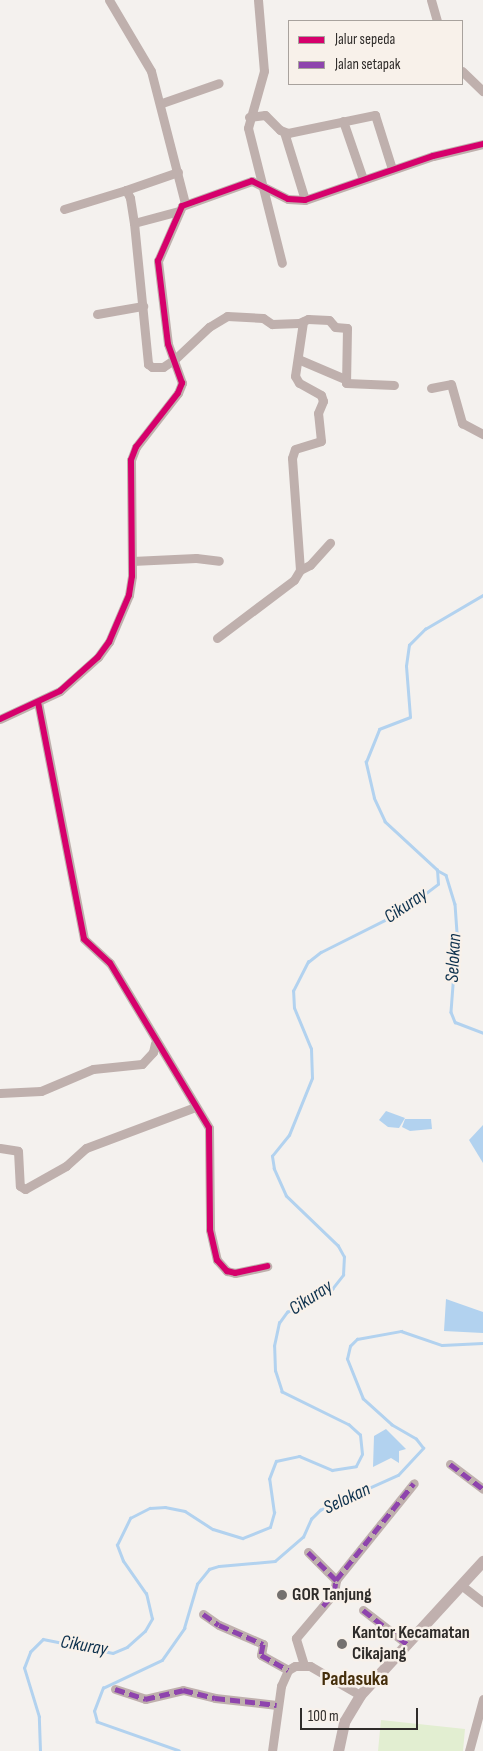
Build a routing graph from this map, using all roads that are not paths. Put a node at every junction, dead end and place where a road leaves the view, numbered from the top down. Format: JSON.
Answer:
{"nodes":[{"id":1,"x":109,"y":0,"type":"edge"},
{"id":2,"x":258,"y":0,"type":"edge"},
{"id":3,"x":431,"y":0,"type":"edge"},
{"id":4,"x":437,"y":20,"type":"edge"},
{"id":5,"x":463,"y":73,"type":"edge"},
{"id":6,"x":219,"y":83,"type":"dead end"},
{"id":7,"x":483,"y":91,"type":"edge"},
{"id":8,"x":162,"y":103,"type":"junction"},
{"id":9,"x":249,"y":117,"type":"junction"},
{"id":10,"x":343,"y":122,"type":"junction"},
{"id":11,"x":284,"y":132,"type":"junction"},
{"id":12,"x":483,"y":144,"type":"edge"},
{"id":13,"x":392,"y":169,"type":"junction"},
{"id":14,"x":178,"y":172,"type":"junction"},
{"id":15,"x":363,"y":179,"type":"junction"},
{"id":16,"x":260,"y":182,"type":"junction"},
{"id":17,"x":126,"y":190,"type":"junction"},
{"id":18,"x":305,"y":200,"type":"junction"},
{"id":19,"x":182,"y":207,"type":"junction"},
{"id":20,"x":64,"y":209,"type":"dead end"},
{"id":21,"x":134,"y":223,"type":"junction"},
{"id":22,"x":282,"y":263,"type":"dead end"},
{"id":23,"x":143,"y":306,"type":"junction"},
{"id":24,"x":97,"y":314,"type":"dead end"},
{"id":25,"x":303,"y":322,"type":"junction"},
{"id":26,"x":175,"y":359,"type":"junction"},
{"id":27,"x":298,"y":359,"type":"junction"},
{"id":28,"x":345,"y":379,"type":"junction"},
{"id":29,"x":394,"y":385,"type":"dead end"},
{"id":30,"x":432,"y":388,"type":"dead end"},
{"id":31,"x":483,"y":434,"type":"edge"},
{"id":32,"x":330,"y":543,"type":"dead end"},
{"id":33,"x":132,"y":561,"type":"junction"},
{"id":34,"x":219,"y":561,"type":"dead end"},
{"id":35,"x":300,"y":570,"type":"junction"},
{"id":36,"x":217,"y":638,"type":"dead end"},
{"id":37,"x":38,"y":702,"type":"junction"},
{"id":38,"x":0,"y":719,"type":"edge"},
{"id":39,"x":155,"y":1043,"type":"junction"},
{"id":40,"x":0,"y":1093,"type":"edge"},
{"id":41,"x":195,"y":1107,"type":"junction"},
{"id":42,"x":0,"y":1148,"type":"edge"},
{"id":43,"x":267,"y":1266,"type":"dead end"},
{"id":44,"x":450,"y":1464,"type":"dead end"},
{"id":45,"x":414,"y":1483,"type":"dead end"},
{"id":46,"x":483,"y":1489,"type":"edge"},
{"id":47,"x":308,"y":1552,"type":"dead end"},
{"id":48,"x":483,"y":1561,"type":"edge"},
{"id":49,"x":336,"y":1580,"type":"junction"},
{"id":50,"x":461,"y":1585,"type":"junction"},
{"id":51,"x":483,"y":1602,"type":"edge"},
{"id":52,"x":364,"y":1610,"type":"dead end"},
{"id":53,"x":203,"y":1614,"type":"dead end"},
{"id":54,"x":406,"y":1644,"type":"junction"},
{"id":55,"x":304,"y":1665,"type":"junction"},
{"id":56,"x":288,"y":1670,"type":"junction"},
{"id":57,"x":115,"y":1689,"type":"dead end"},
{"id":58,"x":360,"y":1695,"type":"junction"},
{"id":59,"x":483,"y":1699,"type":"edge"},
{"id":60,"x":277,"y":1704,"type":"junction"},
{"id":61,"x":272,"y":1751,"type":"edge"},
{"id":62,"x":338,"y":1751,"type":"edge"},
{"id":63,"x":469,"y":1751,"type":"edge"}],
"edges":[{"from":1,"to":8,"type":"street"},
{"from":2,"to":9,"type":"street"},
{"from":3,"to":4,"type":"street"},
{"from":5,"to":7,"type":"street"},
{"from":6,"to":8,"type":"street"},
{"from":8,"to":14,"type":"street"},
{"from":9,"to":11,"type":"street"},
{"from":9,"to":16,"type":"street"},
{"from":10,"to":11,"type":"street"},
{"from":10,"to":13,"type":"street"},
{"from":10,"to":15,"type":"street"},
{"from":11,"to":18,"type":"street"},
{"from":12,"to":13,"type":"street"},
{"from":13,"to":15,"type":"street"},
{"from":14,"to":17,"type":"street"},
{"from":14,"to":19,"type":"street"},
{"from":15,"to":18,"type":"street"},
{"from":16,"to":18,"type":"street"},
{"from":16,"to":19,"type":"street"},
{"from":16,"to":22,"type":"street"},
{"from":17,"to":20,"type":"street"},
{"from":17,"to":21,"type":"street"},
{"from":19,"to":21,"type":"street"},
{"from":19,"to":26,"type":"street"},
{"from":21,"to":23,"type":"street"},
{"from":23,"to":24,"type":"street"},
{"from":23,"to":26,"type":"street"},
{"from":25,"to":26,"type":"street"},
{"from":25,"to":27,"type":"street"},
{"from":25,"to":28,"type":"street"},
{"from":26,"to":33,"type":"street"},
{"from":27,"to":28,"type":"street"},
{"from":27,"to":35,"type":"street"},
{"from":28,"to":29,"type":"street"},
{"from":30,"to":31,"type":"street"},
{"from":32,"to":35,"type":"street"},
{"from":33,"to":34,"type":"street"},
{"from":33,"to":37,"type":"street"},
{"from":35,"to":36,"type":"street"},
{"from":37,"to":38,"type":"street"},
{"from":37,"to":39,"type":"street"},
{"from":39,"to":40,"type":"street"},
{"from":39,"to":41,"type":"street"},
{"from":41,"to":42,"type":"street"},
{"from":41,"to":43,"type":"street"},
{"from":44,"to":46,"type":"street"},
{"from":45,"to":49,"type":"street"},
{"from":47,"to":49,"type":"street"},
{"from":48,"to":50,"type":"main road"},
{"from":49,"to":55,"type":"street"},
{"from":50,"to":51,"type":"street"},
{"from":50,"to":54,"type":"main road"},
{"from":52,"to":54,"type":"street"},
{"from":53,"to":56,"type":"street"},
{"from":54,"to":58,"type":"main road"},
{"from":55,"to":56,"type":"street"},
{"from":55,"to":58,"type":"street"},
{"from":56,"to":60,"type":"street"},
{"from":57,"to":60,"type":"street"},
{"from":58,"to":62,"type":"main road"},
{"from":59,"to":63,"type":"street"},
{"from":60,"to":61,"type":"street"}]}
